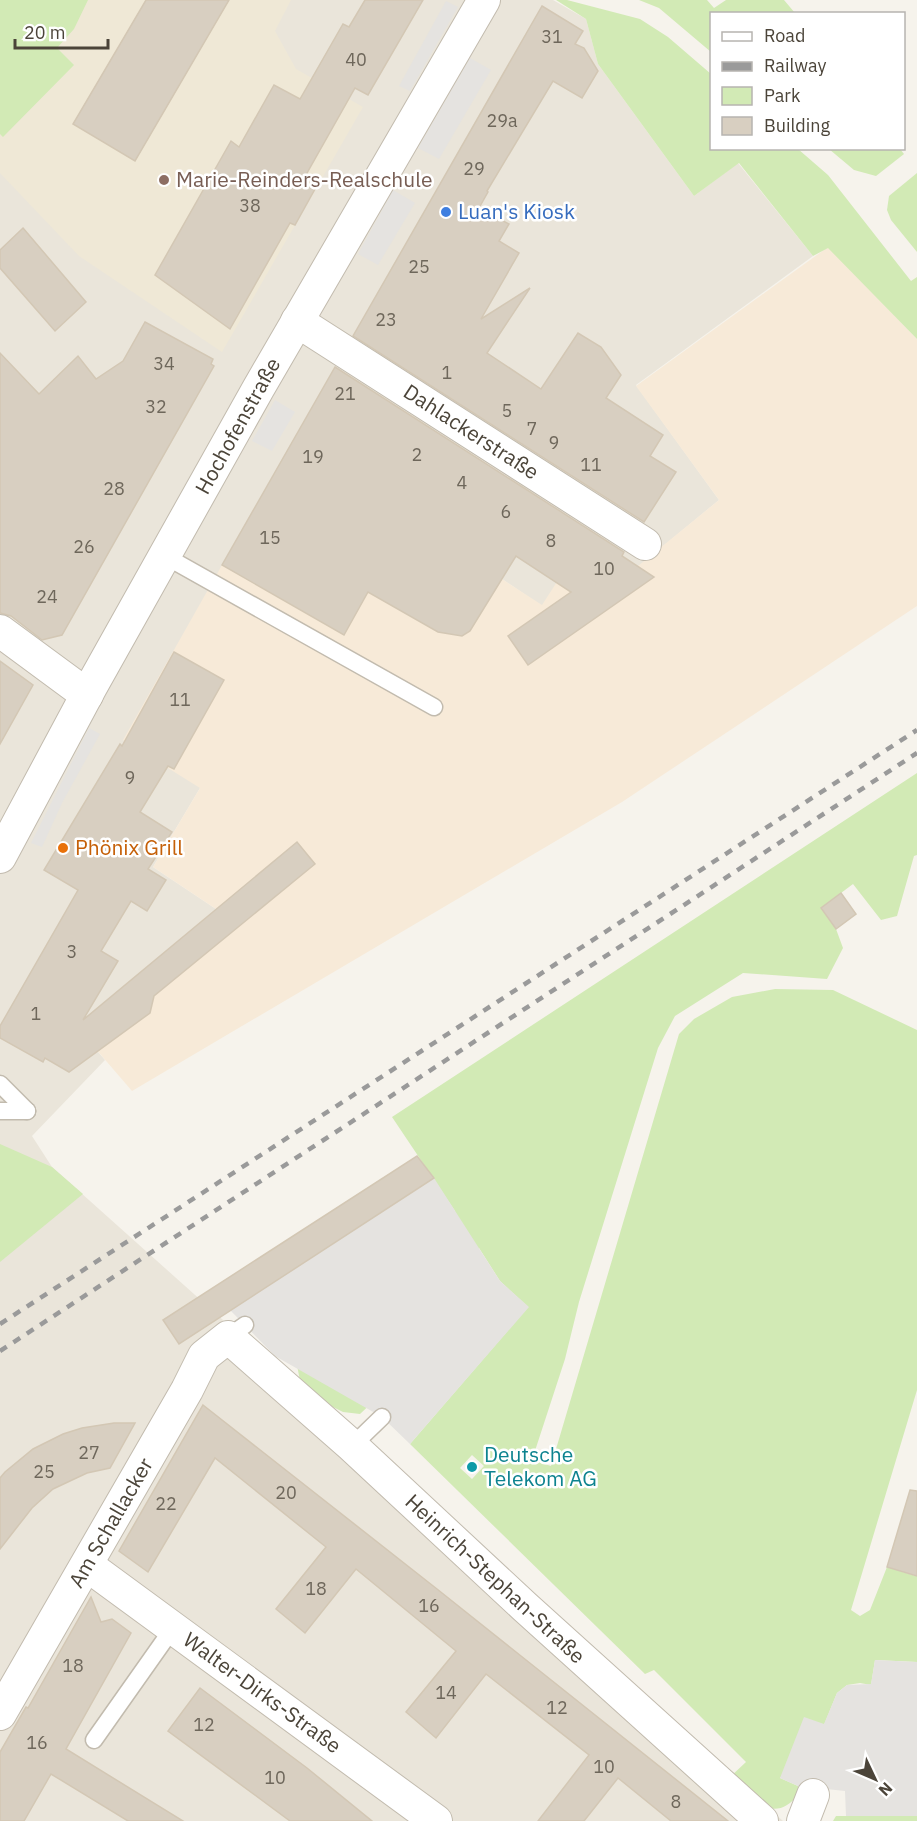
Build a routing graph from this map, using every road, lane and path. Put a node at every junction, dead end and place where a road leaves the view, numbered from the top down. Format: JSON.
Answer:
{"nodes":[{"id":1,"x":484,"y":0,"type":"edge"},
{"id":2,"x":297,"y":321,"type":"junction"},
{"id":3,"x":645,"y":544,"type":"dead end"},
{"id":4,"x":165,"y":556,"type":"junction"},
{"id":5,"x":0,"y":631,"type":"edge"},
{"id":6,"x":87,"y":695,"type":"junction"},
{"id":7,"x":434,"y":707,"type":"dead end"},
{"id":8,"x":0,"y":857,"type":"edge"},
{"id":9,"x":0,"y":1084,"type":"edge"},
{"id":10,"x":0,"y":1111,"type":"edge"},
{"id":11,"x":237,"y":1331,"type":"joint"},
{"id":12,"x":382,"y":1417,"type":"dead end"},
{"id":13,"x":352,"y":1446,"type":"junction"},
{"id":14,"x":87,"y":1565,"type":"junction"},
{"id":15,"x":173,"y":1628,"type":"junction"},
{"id":16,"x":0,"y":1714,"type":"edge"},
{"id":17,"x":94,"y":1740,"type":"dead end"},
{"id":18,"x":436,"y":1821,"type":"edge"},
{"id":19,"x":762,"y":1821,"type":"edge"}],
"edges":[{"from":1,"to":2,"type":"street","name":"Hochofenstraße"},
{"from":2,"to":3,"type":"street","name":"Dahlackerstraße"},
{"from":2,"to":4,"type":"street","name":"Hochofenstraße"},
{"from":4,"to":6,"type":"street","name":"Hochofenstraße"},
{"from":4,"to":7,"type":"lane"},
{"from":5,"to":6,"type":"street"},
{"from":6,"to":8,"type":"street","name":"Hochofenstraße"},
{"from":9,"to":10,"type":"lane"},
{"from":11,"to":13,"type":"street","name":"Heinrich-Stephan-Straße"},
{"from":11,"to":14,"type":"street","name":"Am Schallacker"},
{"from":12,"to":13,"type":"lane"},
{"from":13,"to":19,"type":"street","name":"Heinrich-Stephan-Straße"},
{"from":14,"to":15,"type":"street","name":"Walter-Dirks-Straße"},
{"from":14,"to":16,"type":"street","name":"Am Schallacker"},
{"from":15,"to":17,"type":"lane"},
{"from":15,"to":18,"type":"street","name":"Walter-Dirks-Straße"}]}
